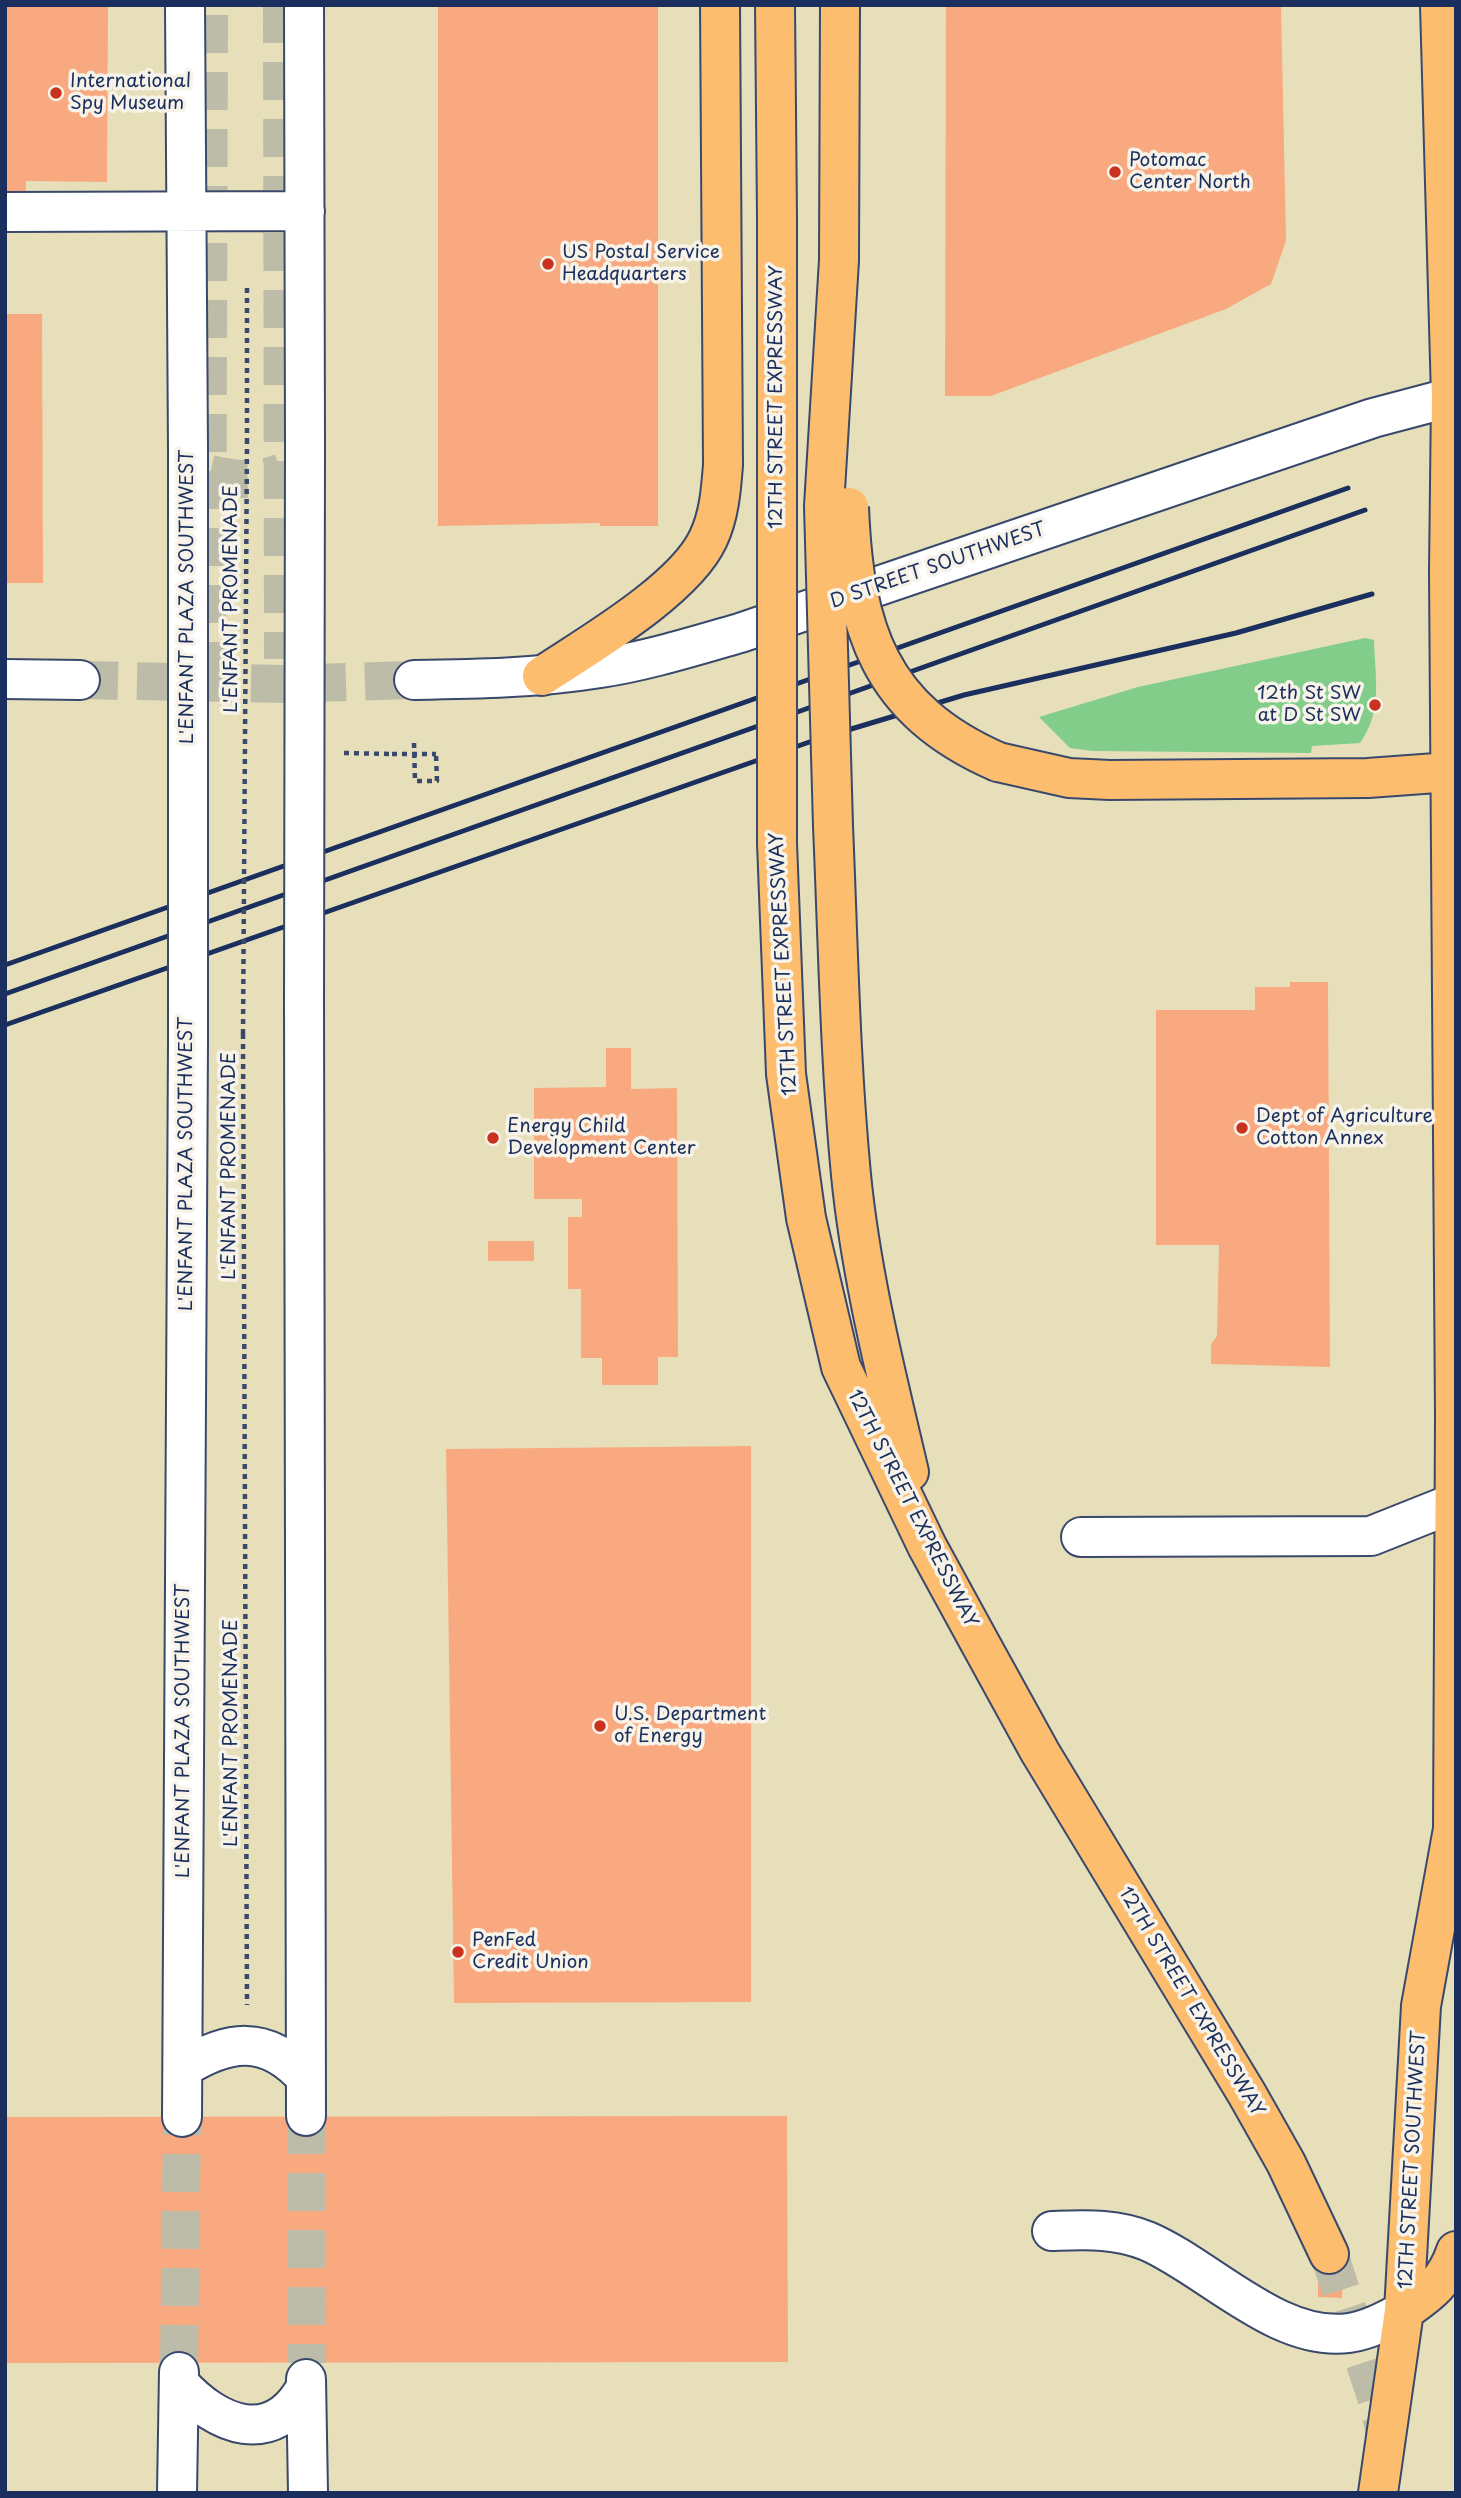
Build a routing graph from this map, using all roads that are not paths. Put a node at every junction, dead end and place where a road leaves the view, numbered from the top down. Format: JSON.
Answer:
{"nodes":[{"id":1,"x":185,"y":5,"type":"edge"},
{"id":2,"x":304,"y":5,"type":"edge"},
{"id":3,"x":720,"y":5,"type":"edge"},
{"id":4,"x":775,"y":5,"type":"edge"},
{"id":5,"x":840,"y":5,"type":"edge"},
{"id":6,"x":1440,"y":5,"type":"edge"},
{"id":7,"x":187,"y":211,"type":"junction"},
{"id":8,"x":305,"y":211,"type":"junction"},
{"id":9,"x":5,"y":212,"type":"edge"},
{"id":10,"x":839,"y":260,"type":"junction"},
{"id":11,"x":1454,"y":397,"type":"edge"},
{"id":12,"x":1452,"y":571,"type":"edge"},
{"id":13,"x":542,"y":676,"type":"junction"},
{"id":14,"x":5,"y":679,"type":"edge"},
{"id":15,"x":80,"y":680,"type":"tunnel mouth"},
{"id":16,"x":414,"y":680,"type":"tunnel mouth"},
{"id":17,"x":1453,"y":772,"type":"edge"},
{"id":18,"x":1455,"y":1502,"type":"edge"},
{"id":19,"x":1081,"y":1537,"type":"dead end"},
{"id":20,"x":927,"y":1546,"type":"junction"},
{"id":21,"x":1454,"y":1837,"type":"edge"},
{"id":22,"x":183,"y":2068,"type":"junction"},
{"id":23,"x":305,"y":2077,"type":"junction"},
{"id":24,"x":306,"y":2116,"type":"tunnel mouth"},
{"id":25,"x":182,"y":2117,"type":"tunnel mouth"},
{"id":26,"x":1052,"y":2231,"type":"dead end"},
{"id":27,"x":1456,"y":2251,"type":"edge"},
{"id":28,"x":1329,"y":2254,"type":"tunnel mouth"},
{"id":29,"x":1404,"y":2311,"type":"junction"},
{"id":30,"x":177,"y":2493,"type":"edge"},
{"id":31,"x":308,"y":2493,"type":"edge"},
{"id":32,"x":1378,"y":2493,"type":"edge"}],
"edges":[{"from":1,"to":7,"type":"street","name":"L'ENFANT PLAZA SOUTHWEST"},
{"from":2,"to":8,"type":"street"},
{"from":3,"to":13,"type":"main road"},
{"from":4,"to":20,"type":"main road","name":"12TH STREET EXPRESSWAY","bridge":true},
{"from":5,"to":10,"type":"main road"},
{"from":6,"to":11,"type":"main road","name":"12TH STREET SOUTHWEST"},
{"from":7,"to":8,"type":"street"},
{"from":7,"to":9,"type":"street"},
{"from":7,"to":22,"type":"street","name":"L'ENFANT PLAZA SOUTHWEST","bridge":true},
{"from":8,"to":23,"type":"street","bridge":true},
{"from":10,"to":17,"type":"main road","bridge":true},
{"from":10,"to":20,"type":"main road","bridge":true},
{"from":11,"to":12,"type":"main road","name":"12TH STREET SOUTHWEST"},
{"from":11,"to":13,"type":"street","name":"D STREET SOUTHWEST"},
{"from":12,"to":17,"type":"main road","name":"12TH STREET SOUTHWEST"},
{"from":13,"to":16,"type":"street","name":"D STREET SOUTHWEST"},
{"from":14,"to":15,"type":"street"},
{"from":17,"to":18,"type":"main road","name":"12TH STREET SOUTHWEST"},
{"from":18,"to":19,"type":"street"},
{"from":18,"to":21,"type":"main road","name":"12TH STREET SOUTHWEST"},
{"from":20,"to":28,"type":"main road","name":"12TH STREET EXPRESSWAY"},
{"from":21,"to":29,"type":"main road","name":"12TH STREET SOUTHWEST"},
{"from":22,"to":23,"type":"street"},
{"from":22,"to":25,"type":"street","name":"L'ENFANT PLAZA SOUTHWEST"},
{"from":23,"to":24,"type":"street"},
{"from":26,"to":29,"type":"street"},
{"from":27,"to":29,"type":"main road"},
{"from":29,"to":32,"type":"main road","name":"12TH STREET SOUTHWEST"},
{"from":30,"to":31,"type":"street"}]}
